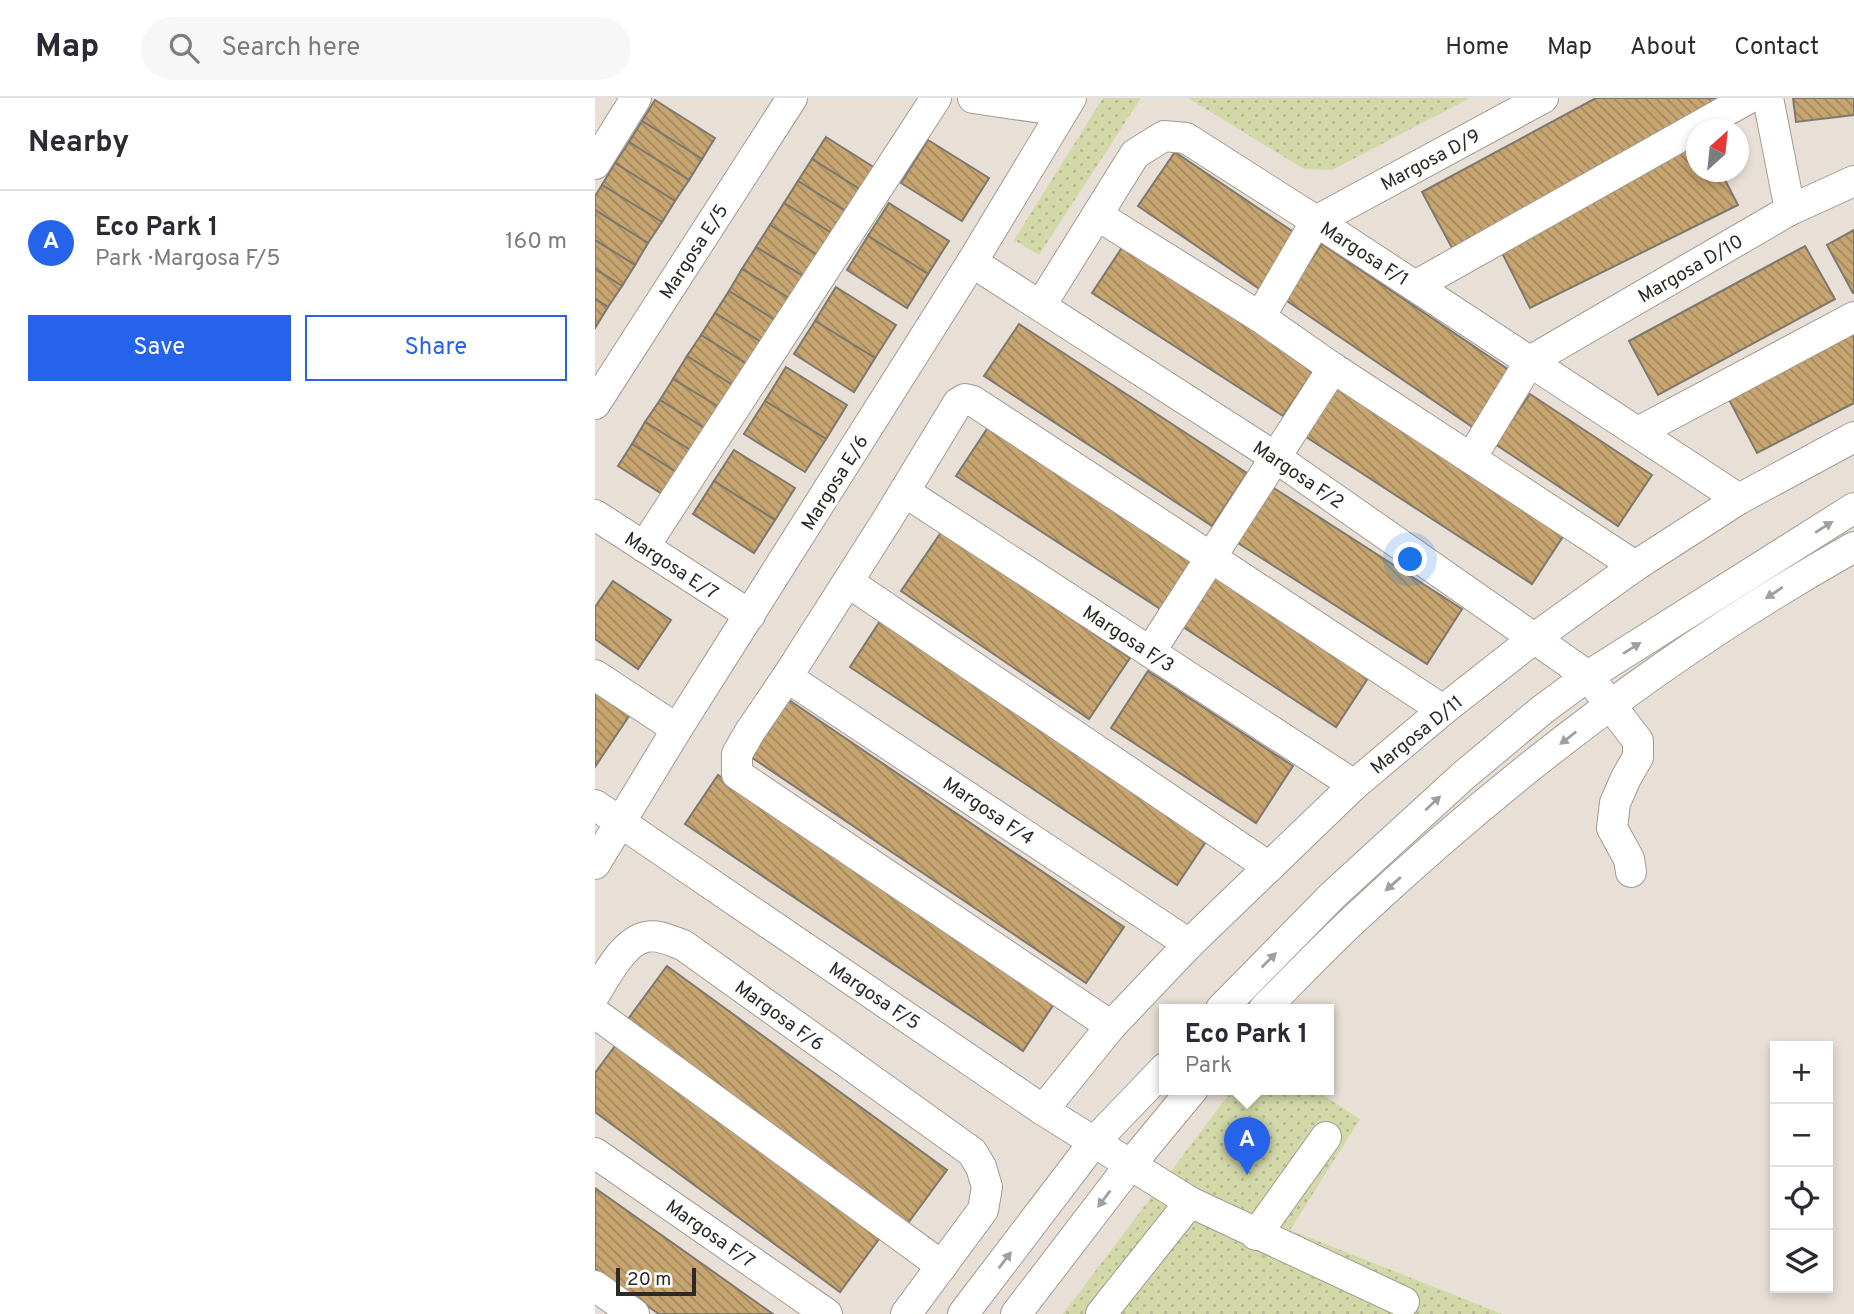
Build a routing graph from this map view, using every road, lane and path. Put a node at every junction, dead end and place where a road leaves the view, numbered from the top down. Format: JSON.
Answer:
{"nodes":[{"id":1,"x":636,"y":98,"type":"edge"},
{"id":2,"x":792,"y":98,"type":"edge"},
{"id":3,"x":936,"y":98,"type":"edge"},
{"id":4,"x":973,"y":98,"type":"edge"},
{"id":5,"x":1543,"y":98,"type":"edge"},
{"id":6,"x":1749,"y":98,"type":"edge"},
{"id":7,"x":1768,"y":98,"type":"edge"},
{"id":8,"x":1067,"y":105,"type":"edge"},
{"id":9,"x":595,"y":164,"type":"edge"},
{"id":10,"x":1854,"y":181,"type":"edge"},
{"id":11,"x":1790,"y":210,"type":"junction"},
{"id":12,"x":1097,"y":215,"type":"junction"},
{"id":13,"x":1316,"y":220,"type":"junction"},
{"id":14,"x":972,"y":261,"type":"junction"},
{"id":15,"x":1415,"y":286,"type":"junction"},
{"id":16,"x":1041,"y":305,"type":"junction"},
{"id":17,"x":1260,"y":317,"type":"junction"},
{"id":18,"x":1854,"y":317,"type":"edge"},
{"id":19,"x":1530,"y":361,"type":"junction"},
{"id":20,"x":1333,"y":368,"type":"junction"},
{"id":21,"x":595,"y":404,"type":"edge"},
{"id":22,"x":1638,"y":432,"type":"junction"},
{"id":23,"x":1854,"y":437,"type":"edge"},
{"id":24,"x":1275,"y":457,"type":"junction"},
{"id":25,"x":1471,"y":458,"type":"junction"},
{"id":26,"x":905,"y":492,"type":"junction"},
{"id":27,"x":1739,"y":499,"type":"junction"},
{"id":28,"x":1854,"y":508,"type":"edge"},
{"id":29,"x":595,"y":516,"type":"edge"},
{"id":30,"x":644,"y":547,"type":"junction"},
{"id":31,"x":1854,"y":547,"type":"edge"},
{"id":32,"x":1212,"y":558,"type":"junction"},
{"id":33,"x":1635,"y":566,"type":"junction"},
{"id":34,"x":848,"y":582,"type":"junction"},
{"id":35,"x":750,"y":615,"type":"junction"},
{"id":36,"x":1536,"y":637,"type":"junction"},
{"id":37,"x":1150,"y":652,"type":"junction"},
{"id":38,"x":595,"y":675,"type":"edge"},
{"id":39,"x":1588,"y":676,"type":"junction"},
{"id":40,"x":787,"y":677,"type":"junction"},
{"id":41,"x":1610,"y":706,"type":"junction"},
{"id":42,"x":1443,"y":710,"type":"junction"},
{"id":43,"x":677,"y":729,"type":"junction"},
{"id":44,"x":1354,"y":785,"type":"junction"},
{"id":45,"x":595,"y":805,"type":"edge"},
{"id":46,"x":621,"y":822,"type":"junction"},
{"id":47,"x":595,"y":864,"type":"edge"},
{"id":48,"x":1269,"y":867,"type":"junction"},
{"id":49,"x":1631,"y":872,"type":"dead end"},
{"id":50,"x":1189,"y":944,"type":"junction"},
{"id":51,"x":595,"y":994,"type":"edge"},
{"id":52,"x":1226,"y":1004,"type":"edge"},
{"id":53,"x":1269,"y":1004,"type":"edge"},
{"id":54,"x":595,"y":1013,"type":"edge"},
{"id":55,"x":1111,"y":1027,"type":"junction"},
{"id":56,"x":1159,"y":1074,"type":"edge"},
{"id":57,"x":1188,"y":1095,"type":"edge"},
{"id":58,"x":1043,"y":1110,"type":"junction"},
{"id":59,"x":1326,"y":1137,"type":"dead end"},
{"id":60,"x":1094,"y":1142,"type":"junction"},
{"id":61,"x":595,"y":1153,"type":"edge"},
{"id":62,"x":1131,"y":1164,"type":"junction"},
{"id":63,"x":1191,"y":1202,"type":"junction"},
{"id":64,"x":1256,"y":1235,"type":"junction"},
{"id":65,"x":942,"y":1266,"type":"junction"},
{"id":66,"x":595,"y":1286,"type":"edge"},
{"id":67,"x":1404,"y":1302,"type":"dead end"},
{"id":68,"x":634,"y":1314,"type":"edge"},
{"id":69,"x":827,"y":1314,"type":"edge"},
{"id":70,"x":906,"y":1314,"type":"edge"},
{"id":71,"x":964,"y":1314,"type":"edge"},
{"id":72,"x":1016,"y":1314,"type":"edge"},
{"id":73,"x":1101,"y":1314,"type":"edge"}],
"edges":[{"from":1,"to":9,"type":"street"},
{"from":2,"to":21,"type":"street","name":"Margosa E/5"},
{"from":3,"to":30,"type":"street"},
{"from":4,"to":8,"type":"street"},
{"from":5,"to":13,"type":"street","name":"Margosa D/9"},
{"from":6,"to":15,"type":"street"},
{"from":7,"to":11,"type":"street"},
{"from":8,"to":14,"type":"street","name":"Margosa E/6"},
{"from":10,"to":11,"type":"street","name":"Margosa D/10"},
{"from":11,"to":19,"type":"street","name":"Margosa D/10"},
{"from":12,"to":13,"type":"street","name":"Margosa F/1"},
{"from":12,"to":16,"type":"street","name":"Margosa F/1"},
{"from":12,"to":17,"type":"street"},
{"from":13,"to":15,"type":"street","name":"Margosa F/1"},
{"from":13,"to":17,"type":"street"},
{"from":14,"to":16,"type":"street","name":"Margosa F/2"},
{"from":14,"to":35,"type":"street","name":"Margosa E/6"},
{"from":15,"to":19,"type":"street","name":"Margosa F/1"},
{"from":16,"to":24,"type":"street","name":"Margosa F/2"},
{"from":17,"to":20,"type":"street"},
{"from":18,"to":22,"type":"street"},
{"from":19,"to":22,"type":"street","name":"Margosa F/1"},
{"from":19,"to":25,"type":"street"},
{"from":20,"to":24,"type":"street"},
{"from":20,"to":25,"type":"street"},
{"from":22,"to":27,"type":"street","name":"Margosa F/1"},
{"from":23,"to":27,"type":"street","name":"Margosa D/11"},
{"from":24,"to":32,"type":"street"},
{"from":24,"to":36,"type":"street","name":"Margosa F/2"},
{"from":25,"to":33,"type":"street"},
{"from":26,"to":32,"type":"street"},
{"from":26,"to":34,"type":"street"},
{"from":26,"to":37,"type":"street","name":"Margosa F/3"},
{"from":27,"to":33,"type":"street","name":"Margosa D/11"},
{"from":39,"to":28,"type":"street","one_way":true},
{"from":29,"to":30,"type":"street","name":"Margosa E/7"},
{"from":30,"to":35,"type":"street","name":"Margosa E/7"},
{"from":31,"to":41,"type":"street","one_way":true},
{"from":32,"to":37,"type":"street"},
{"from":32,"to":42,"type":"street"},
{"from":33,"to":36,"type":"street","name":"Margosa D/11"},
{"from":34,"to":40,"type":"street"},
{"from":34,"to":48,"type":"street"},
{"from":35,"to":43,"type":"street","name":"Margosa E/6"},
{"from":36,"to":39,"type":"street","name":"Margosa F/2"},
{"from":36,"to":42,"type":"street","name":"Margosa D/11"},
{"from":37,"to":44,"type":"street","name":"Margosa F/3"},
{"from":38,"to":43,"type":"street"},
{"from":39,"to":41,"type":"street","name":"Margosa F/2"},
{"from":52,"to":39,"type":"street","one_way":true},
{"from":40,"to":50,"type":"street","name":"Margosa F/4"},
{"from":40,"to":55,"type":"street"},
{"from":41,"to":49,"type":"street","name":"Margosa F/2"},
{"from":41,"to":53,"type":"street","one_way":true},
{"from":42,"to":44,"type":"street","name":"Margosa D/11"},
{"from":43,"to":46,"type":"street","name":"Margosa E/6"},
{"from":44,"to":48,"type":"street","name":"Margosa D/11"},
{"from":45,"to":46,"type":"street","name":"Margosa F/5"},
{"from":46,"to":47,"type":"street","name":"Margosa E/6"},
{"from":46,"to":58,"type":"street","name":"Margosa F/5"},
{"from":48,"to":50,"type":"street","name":"Margosa D/11"},
{"from":50,"to":55,"type":"street","name":"Margosa D/11"},
{"from":51,"to":65,"type":"street","name":"Margosa F/6"},
{"from":54,"to":65,"type":"street"},
{"from":55,"to":58,"type":"street","name":"Margosa D/11"},
{"from":56,"to":60,"type":"street"},
{"from":57,"to":62,"type":"street"},
{"from":58,"to":60,"type":"street","name":"Margosa F/5"},
{"from":59,"to":64,"type":"street"},
{"from":60,"to":62,"type":"street","name":"Margosa F/5"},
{"from":71,"to":60,"type":"street","one_way":true},
{"from":61,"to":69,"type":"street","name":"Margosa F/7"},
{"from":62,"to":63,"type":"street","name":"Margosa F/5"},
{"from":62,"to":72,"type":"street","one_way":true},
{"from":63,"to":64,"type":"street","name":"Margosa F/5"},
{"from":63,"to":73,"type":"street"},
{"from":64,"to":67,"type":"street","name":"Margosa F/5"},
{"from":65,"to":70,"type":"street"},
{"from":66,"to":68,"type":"street"}]}
